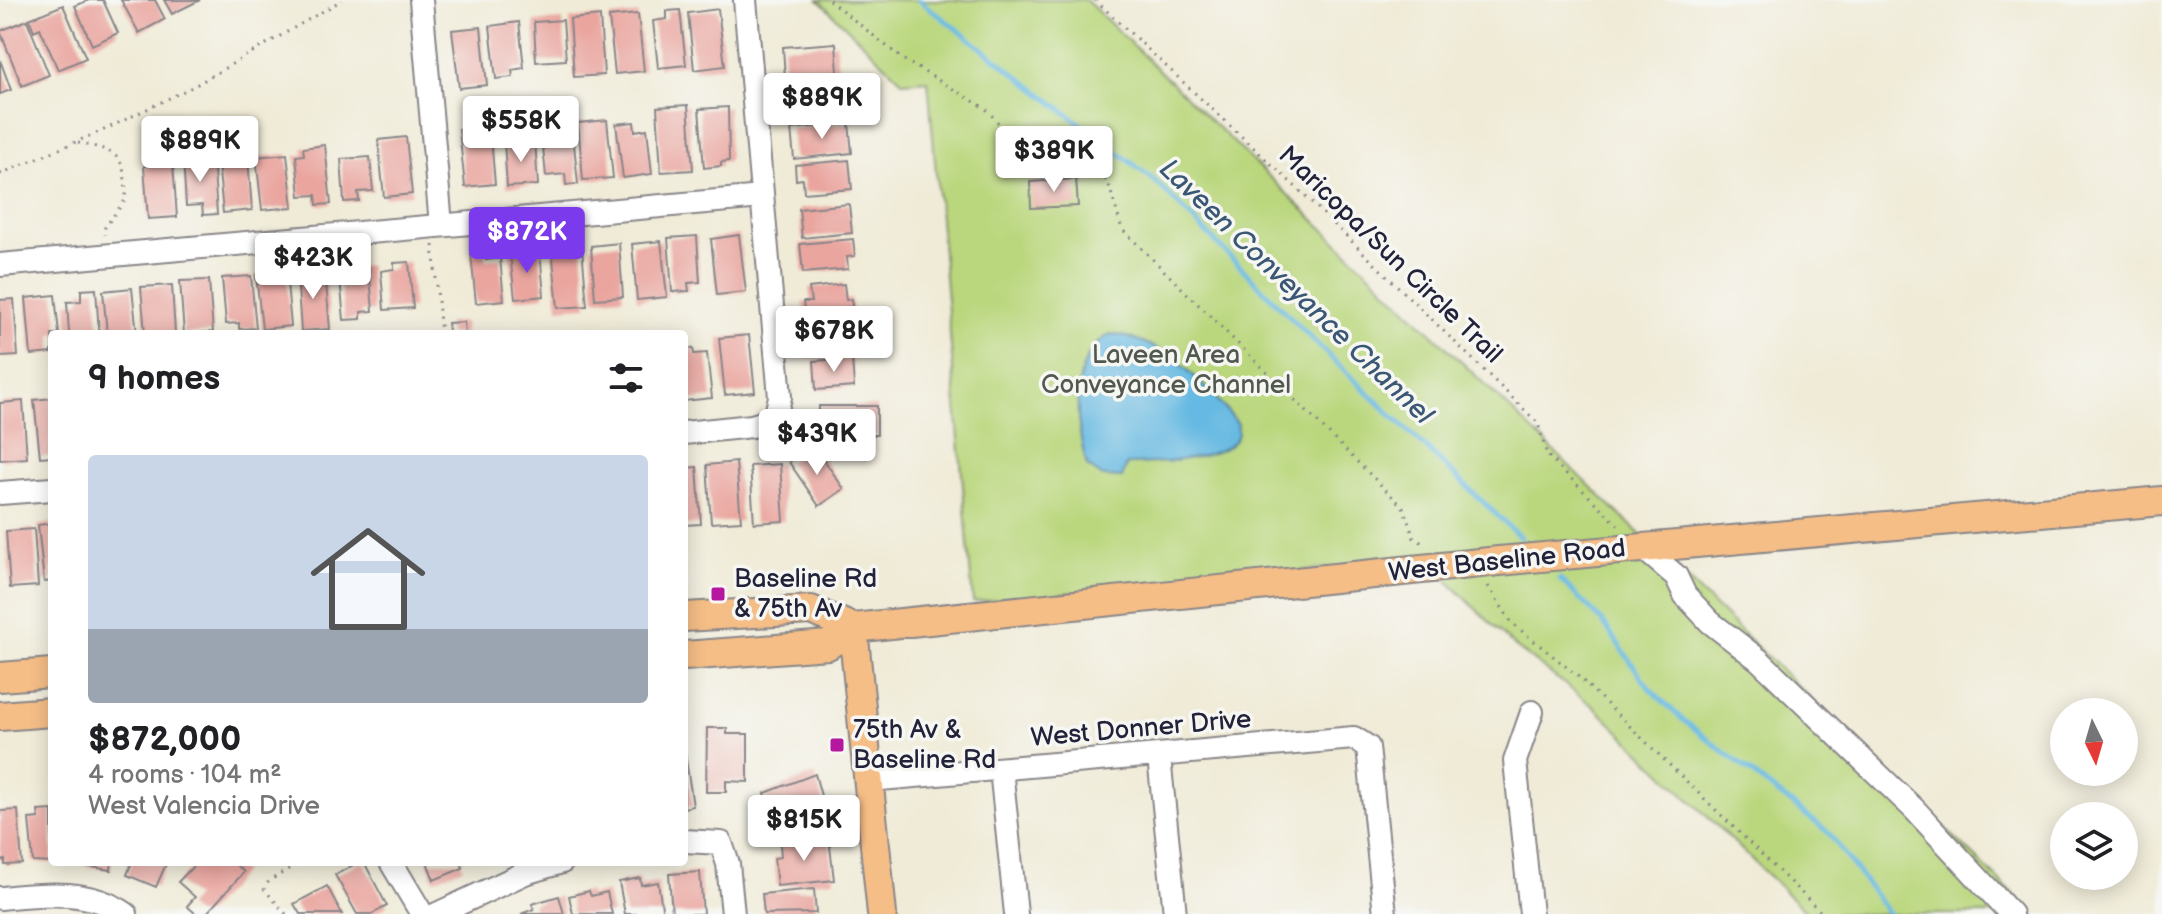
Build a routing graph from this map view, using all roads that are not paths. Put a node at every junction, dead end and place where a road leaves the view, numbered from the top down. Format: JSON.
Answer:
{"nodes":[{"id":1,"x":421,"y":0,"type":"edge"},
{"id":2,"x":745,"y":0,"type":"edge"},
{"id":3,"x":762,"y":197,"type":"junction"},
{"id":4,"x":435,"y":225,"type":"junction"},
{"id":5,"x":0,"y":265,"type":"edge"},
{"id":6,"x":688,"y":433,"type":"edge"},
{"id":7,"x":48,"y":489,"type":"edge"},
{"id":8,"x":0,"y":493,"type":"edge"},
{"id":9,"x":2162,"y":501,"type":"edge"},
{"id":10,"x":1643,"y":548,"type":"junction"},
{"id":11,"x":688,"y":617,"type":"edge"},
{"id":12,"x":853,"y":628,"type":"junction"},
{"id":13,"x":688,"y":656,"type":"edge"},
{"id":14,"x":48,"y":673,"type":"edge"},
{"id":15,"x":0,"y":677,"type":"edge"},
{"id":16,"x":48,"y":712,"type":"edge"},
{"id":17,"x":1532,"y":712,"type":"dead end"},
{"id":18,"x":0,"y":716,"type":"edge"},
{"id":19,"x":1159,"y":757,"type":"junction"},
{"id":20,"x":1001,"y":769,"type":"junction"},
{"id":21,"x":869,"y":780,"type":"junction"},
{"id":22,"x":688,"y":841,"type":"edge"},
{"id":23,"x":393,"y":866,"type":"edge"},
{"id":24,"x":549,"y":866,"type":"edge"},
{"id":25,"x":0,"y":898,"type":"edge"},
{"id":26,"x":126,"y":914,"type":"edge"},
{"id":27,"x":422,"y":914,"type":"edge"},
{"id":28,"x":437,"y":914,"type":"edge"},
{"id":29,"x":733,"y":914,"type":"edge"},
{"id":30,"x":882,"y":914,"type":"edge"},
{"id":31,"x":1016,"y":914,"type":"edge"},
{"id":32,"x":1175,"y":914,"type":"edge"},
{"id":33,"x":1385,"y":914,"type":"edge"},
{"id":34,"x":1531,"y":914,"type":"edge"},
{"id":35,"x":2011,"y":914,"type":"edge"}],
"edges":[{"from":1,"to":4,"type":"street"},
{"from":2,"to":3,"type":"street"},
{"from":3,"to":4,"type":"street"},
{"from":3,"to":6,"type":"street"},
{"from":4,"to":5,"type":"street"},
{"from":7,"to":8,"type":"street"},
{"from":9,"to":10,"type":"main road","name":"West Baseline Road"},
{"from":10,"to":12,"type":"main road","name":"West Baseline Road"},
{"from":10,"to":35,"type":"street"},
{"from":11,"to":12,"type":"main road","name":"West Baseline Road"},
{"from":12,"to":13,"type":"main road","name":"West Baseline Road"},
{"from":12,"to":21,"type":"main road"},
{"from":14,"to":15,"type":"main road"},
{"from":16,"to":18,"type":"main road"},
{"from":17,"to":34,"type":"street"},
{"from":19,"to":20,"type":"street","name":"West Donner Drive"},
{"from":19,"to":32,"type":"street"},
{"from":19,"to":33,"type":"street","name":"West Donner Drive"},
{"from":20,"to":21,"type":"street","name":"West Donner Drive"},
{"from":20,"to":31,"type":"street"},
{"from":21,"to":30,"type":"main road"},
{"from":22,"to":29,"type":"street"},
{"from":23,"to":27,"type":"street"},
{"from":24,"to":28,"type":"street"},
{"from":25,"to":26,"type":"street"}]}
